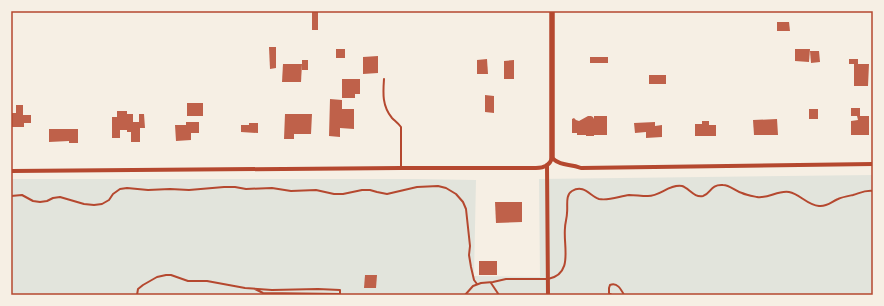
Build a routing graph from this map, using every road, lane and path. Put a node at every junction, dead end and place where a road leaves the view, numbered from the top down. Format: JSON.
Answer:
{"nodes":[{"id":1,"x":552,"y":11,"type":"edge"},
{"id":2,"x":384,"y":79,"type":"dead end"},
{"id":3,"x":552,"y":158,"type":"junction"},
{"id":4,"x":873,"y":164,"type":"edge"},
{"id":5,"x":547,"y":165,"type":"junction"},
{"id":6,"x":401,"y":168,"type":"junction"},
{"id":7,"x":11,"y":171,"type":"edge"},
{"id":8,"x":873,"y":191,"type":"edge"},
{"id":9,"x":11,"y":196,"type":"edge"},
{"id":10,"x":548,"y":279,"type":"junction"},
{"id":11,"x":490,"y":282,"type":"junction"},
{"id":12,"x":477,"y":284,"type":"junction"},
{"id":13,"x":255,"y":289,"type":"junction"},
{"id":14,"x":137,"y":295,"type":"edge"},
{"id":15,"x":465,"y":295,"type":"edge"},
{"id":16,"x":499,"y":295,"type":"edge"},
{"id":17,"x":548,"y":295,"type":"edge"},
{"id":18,"x":612,"y":295,"type":"edge"},
{"id":19,"x":624,"y":295,"type":"edge"}],
"edges":[{"from":1,"to":3,"type":"street"},
{"from":2,"to":6,"type":"lane"},
{"from":3,"to":4,"type":"street"},
{"from":3,"to":5,"type":"street"},
{"from":5,"to":6,"type":"street"},
{"from":5,"to":10,"type":"street"},
{"from":6,"to":7,"type":"street"},
{"from":8,"to":10,"type":"lane"},
{"from":9,"to":12,"type":"lane"},
{"from":10,"to":11,"type":"lane"},
{"from":10,"to":17,"type":"street"},
{"from":11,"to":12,"type":"lane"},
{"from":11,"to":16,"type":"lane"},
{"from":12,"to":15,"type":"lane"},
{"from":13,"to":13,"type":"lane"},
{"from":13,"to":14,"type":"lane"},
{"from":18,"to":19,"type":"lane"}]}
